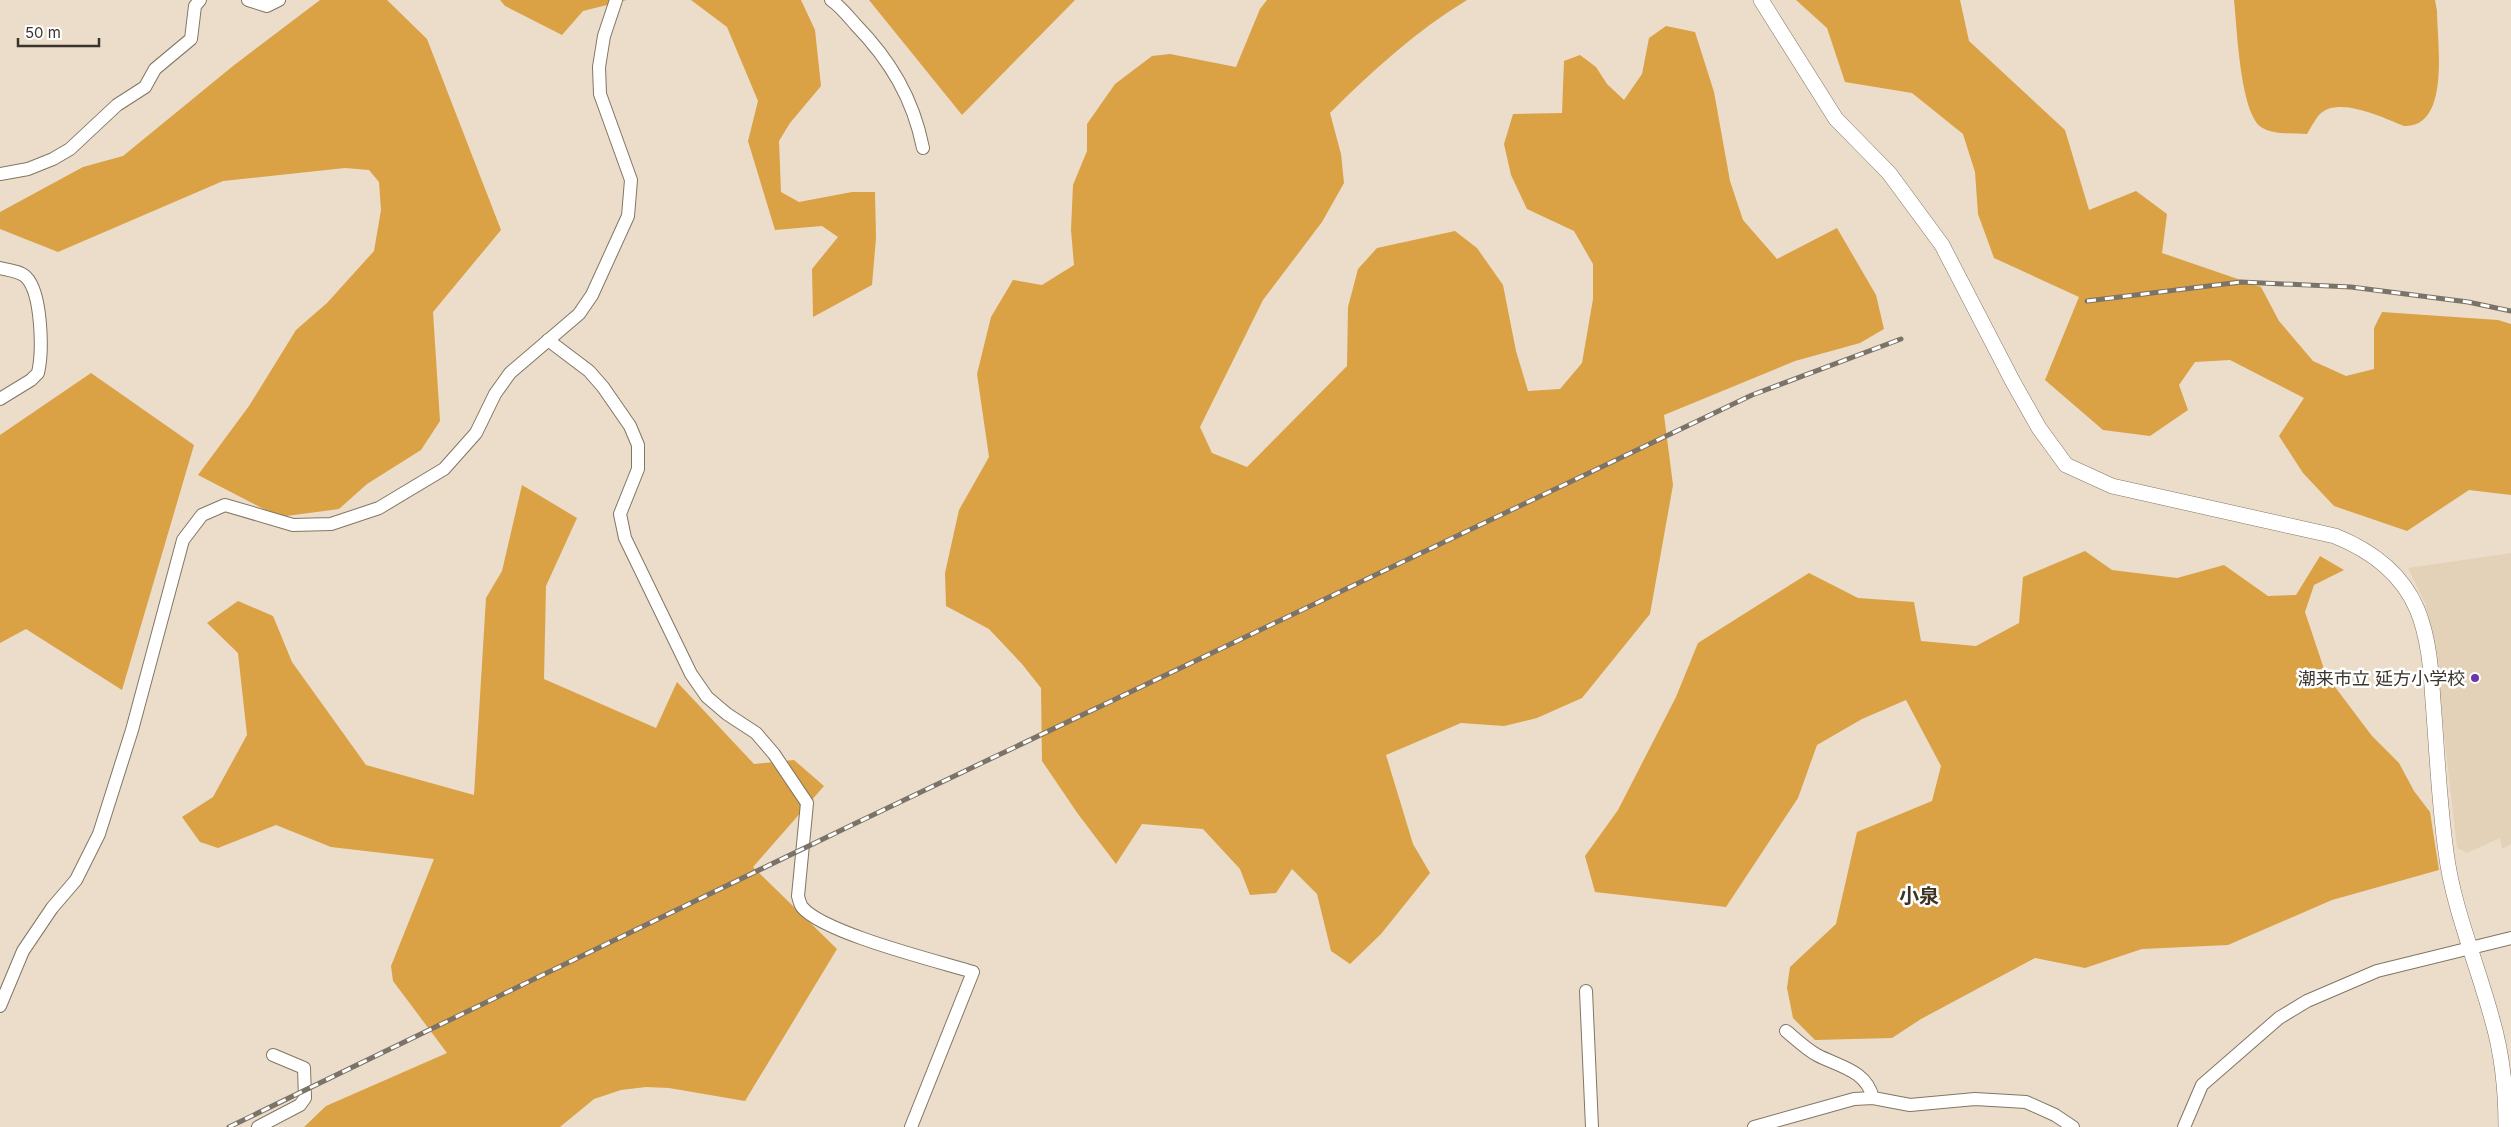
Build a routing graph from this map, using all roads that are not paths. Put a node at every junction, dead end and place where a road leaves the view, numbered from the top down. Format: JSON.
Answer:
{"nodes":[{"id":1,"x":200,"y":0,"type":"edge"},
{"id":2,"x":248,"y":0,"type":"edge"},
{"id":3,"x":279,"y":0,"type":"edge"},
{"id":4,"x":616,"y":0,"type":"edge"},
{"id":5,"x":831,"y":0,"type":"edge"},
{"id":6,"x":1761,"y":0,"type":"edge"},
{"id":7,"x":923,"y":148,"type":"dead end"},
{"id":8,"x":0,"y":174,"type":"edge"},
{"id":9,"x":0,"y":268,"type":"edge"},
{"id":10,"x":548,"y":340,"type":"junction"},
{"id":11,"x":0,"y":399,"type":"edge"},
{"id":12,"x":2511,"y":938,"type":"edge"},
{"id":13,"x":2470,"y":947,"type":"junction"},
{"id":14,"x":1586,"y":991,"type":"dead end"},
{"id":15,"x":0,"y":1006,"type":"edge"},
{"id":16,"x":1786,"y":1032,"type":"dead end"},
{"id":17,"x":273,"y":1055,"type":"dead end"},
{"id":18,"x":1873,"y":1098,"type":"junction"},
{"id":19,"x":258,"y":1127,"type":"edge"},
{"id":20,"x":911,"y":1127,"type":"edge"},
{"id":21,"x":1592,"y":1127,"type":"edge"},
{"id":22,"x":1754,"y":1127,"type":"edge"},
{"id":23,"x":2073,"y":1127,"type":"edge"},
{"id":24,"x":2184,"y":1127,"type":"edge"},
{"id":25,"x":2506,"y":1127,"type":"edge"}],
"edges":[{"from":1,"to":8,"type":"street"},
{"from":2,"to":3,"type":"street"},
{"from":4,"to":10,"type":"street"},
{"from":5,"to":7,"type":"street"},
{"from":6,"to":13,"type":"street"},
{"from":9,"to":11,"type":"street"},
{"from":10,"to":15,"type":"street"},
{"from":10,"to":20,"type":"street"},
{"from":12,"to":13,"type":"street"},
{"from":13,"to":24,"type":"street"},
{"from":13,"to":25,"type":"street"},
{"from":14,"to":21,"type":"street"},
{"from":16,"to":18,"type":"street"},
{"from":17,"to":19,"type":"street"},
{"from":18,"to":22,"type":"street"},
{"from":18,"to":23,"type":"street"}]}
